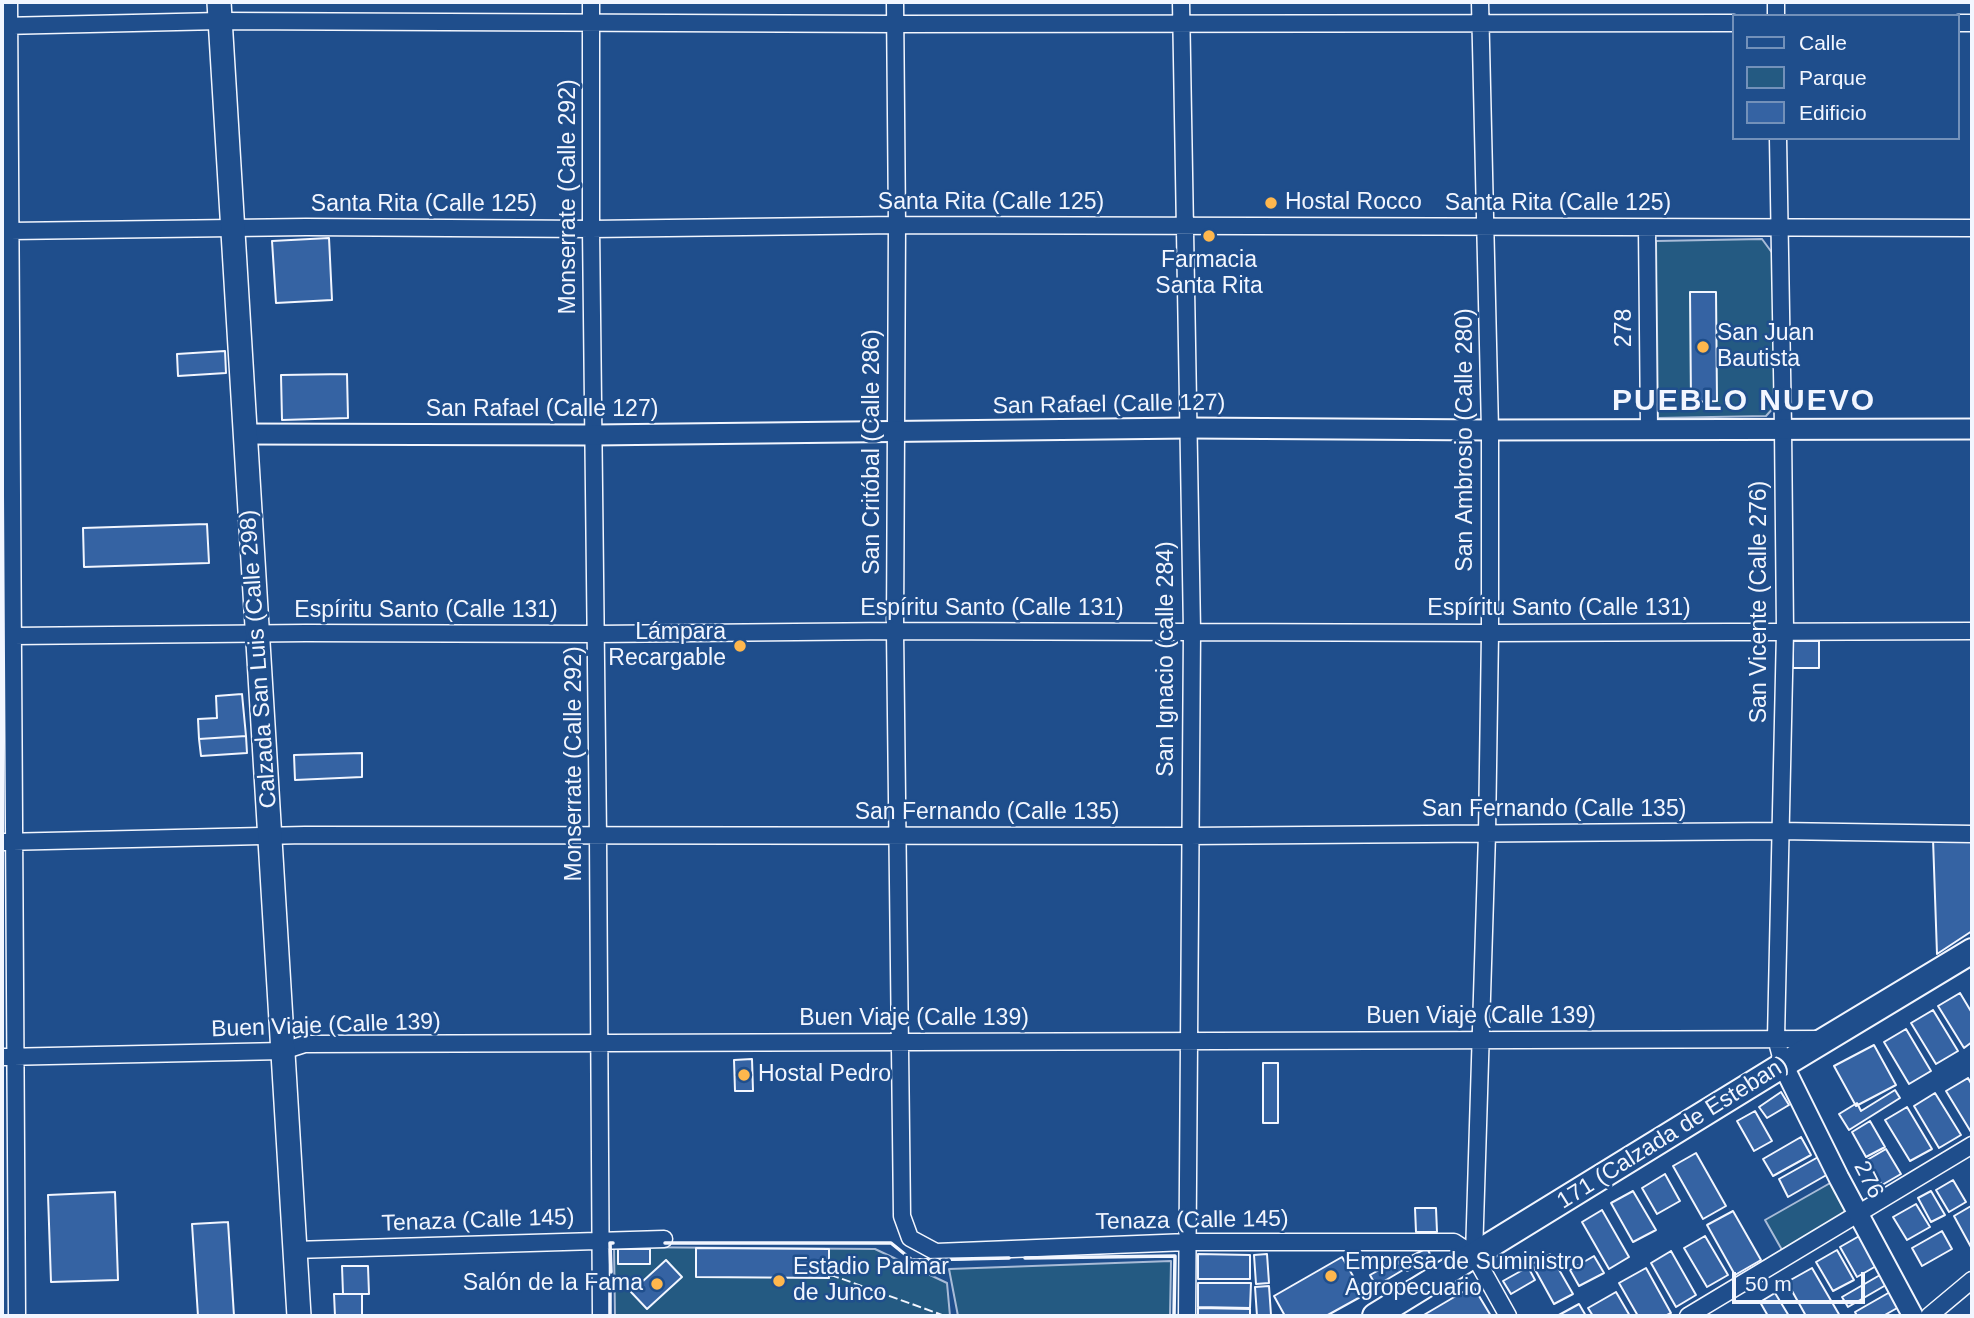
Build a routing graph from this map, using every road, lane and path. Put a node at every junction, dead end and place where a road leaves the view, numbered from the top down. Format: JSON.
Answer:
{"nodes":[{"id":1,"x":9,"y":2,"type":"edge"},
{"id":2,"x":592,"y":2,"type":"edge"},
{"id":3,"x":895,"y":2,"type":"edge"},
{"id":4,"x":1181,"y":2,"type":"edge"},
{"id":5,"x":1480,"y":2,"type":"edge"},
{"id":6,"x":219,"y":11,"type":"edge"},
{"id":7,"x":591,"y":22,"type":"junction"},
{"id":8,"x":1181,"y":23,"type":"junction"},
{"id":9,"x":1481,"y":23,"type":"junction"},
{"id":10,"x":1732,"y":23,"type":"edge"},
{"id":11,"x":896,"y":24,"type":"junction"},
{"id":12,"x":5,"y":26,"type":"edge"},
{"id":13,"x":1778,"y":140,"type":"edge"},
{"id":14,"x":897,"y":225,"type":"junction"},
{"id":15,"x":1186,"y":226,"type":"junction"},
{"id":16,"x":1487,"y":227,"type":"junction"},
{"id":17,"x":1647,"y":228,"type":"junction"},
{"id":18,"x":1780,"y":228,"type":"junction"},
{"id":19,"x":1972,"y":228,"type":"edge"},
{"id":20,"x":233,"y":229,"type":"junction"},
{"id":21,"x":592,"y":229,"type":"junction"},
{"id":22,"x":10,"y":231,"type":"junction"},
{"id":23,"x":1189,"y":428,"type":"junction"},
{"id":24,"x":1783,"y":428,"type":"junction"},
{"id":25,"x":1649,"y":429,"type":"junction"},
{"id":26,"x":1972,"y":429,"type":"edge"},
{"id":27,"x":1490,"y":430,"type":"junction"},
{"id":28,"x":896,"y":432,"type":"junction"},
{"id":29,"x":245,"y":434,"type":"junction"},
{"id":30,"x":594,"y":435,"type":"junction"},
{"id":31,"x":895,"y":631,"type":"junction"},
{"id":32,"x":1192,"y":631,"type":"junction"},
{"id":33,"x":1784,"y":631,"type":"junction"},
{"id":34,"x":1972,"y":631,"type":"edge"},
{"id":35,"x":257,"y":633,"type":"junction"},
{"id":36,"x":1490,"y":633,"type":"junction"},
{"id":37,"x":597,"y":634,"type":"junction"},
{"id":38,"x":13,"y":636,"type":"junction"},
{"id":39,"x":1779,"y":831,"type":"junction"},
{"id":40,"x":1487,"y":834,"type":"junction"},
{"id":41,"x":1972,"y":834,"type":"edge"},
{"id":42,"x":598,"y":836,"type":"junction"},
{"id":43,"x":898,"y":836,"type":"junction"},
{"id":44,"x":1189,"y":836,"type":"junction"},
{"id":45,"x":270,"y":837,"type":"junction"},
{"id":46,"x":8,"y":842,"type":"edge"},
{"id":47,"x":1972,"y":951,"type":"edge"},
{"id":48,"x":1776,"y":1038,"type":"junction"},
{"id":49,"x":1828,"y":1039,"type":"junction"},
{"id":50,"x":1188,"y":1040,"type":"junction"},
{"id":51,"x":1480,"y":1040,"type":"junction"},
{"id":52,"x":900,"y":1042,"type":"junction"},
{"id":53,"x":599,"y":1045,"type":"junction"},
{"id":54,"x":283,"y":1051,"type":"junction"},
{"id":55,"x":8,"y":1057,"type":"edge"},
{"id":56,"x":1783,"y":1065,"type":"junction"},
{"id":57,"x":1972,"y":1145,"type":"edge"},
{"id":58,"x":1858,"y":1215,"type":"junction"},
{"id":59,"x":910,"y":1238,"type":"joint"},
{"id":60,"x":664,"y":1239,"type":"dead end"},
{"id":61,"x":601,"y":1240,"type":"junction"},
{"id":62,"x":1188,"y":1242,"type":"junction"},
{"id":63,"x":294,"y":1250,"type":"junction"},
{"id":64,"x":1474,"y":1255,"type":"junction"},
{"id":65,"x":1972,"y":1279,"type":"edge"},
{"id":66,"x":9,"y":1286,"type":"edge"},
{"id":67,"x":1906,"y":1313,"type":"edge"},
{"id":68,"x":17,"y":1316,"type":"edge"},
{"id":69,"x":299,"y":1316,"type":"edge"},
{"id":70,"x":601,"y":1316,"type":"edge"},
{"id":71,"x":1187,"y":1316,"type":"edge"},
{"id":72,"x":1375,"y":1316,"type":"edge"},
{"id":73,"x":1508,"y":1316,"type":"edge"},
{"id":74,"x":1688,"y":1316,"type":"edge"},
{"id":75,"x":1930,"y":1316,"type":"edge"}],
"edges":[{"from":1,"to":12,"type":"street"},
{"from":2,"to":7,"type":"street","name":"Monserrate (Calle 292)"},
{"from":3,"to":11,"type":"street","name":"San Critóbal (Calle 286)"},
{"from":4,"to":8,"type":"street","name":"San Ignacio (calle 284)"},
{"from":5,"to":9,"type":"street","name":"San Ambrosio (Calle 280)"},
{"from":6,"to":7,"type":"street"},
{"from":6,"to":12,"type":"street"},
{"from":6,"to":20,"type":"main road","name":"Calzada San Luis (Calle 298)"},
{"from":7,"to":11,"type":"street"},
{"from":7,"to":21,"type":"street","name":"Monserrate (Calle 292)"},
{"from":8,"to":9,"type":"street"},
{"from":8,"to":11,"type":"street"},
{"from":8,"to":15,"type":"street","name":"San Ignacio (calle 284)"},
{"from":9,"to":10,"type":"street"},
{"from":9,"to":16,"type":"street","name":"San Ambrosio (Calle 280)"},
{"from":11,"to":14,"type":"street","name":"San Critóbal (Calle 286)"},
{"from":12,"to":22,"type":"street"},
{"from":13,"to":18,"type":"street","name":"San Vicente (Calle 276)"},
{"from":14,"to":15,"type":"street","name":"Santa Rita (Calle 125)"},
{"from":14,"to":21,"type":"street","name":"Santa Rita (Calle 125)"},
{"from":14,"to":28,"type":"street","name":"San Critóbal (Calle 286)"},
{"from":15,"to":16,"type":"street","name":"Santa Rita (Calle 125)"},
{"from":15,"to":23,"type":"street","name":"San Ignacio (calle 284)"},
{"from":16,"to":17,"type":"street","name":"Santa Rita (Calle 125)"},
{"from":16,"to":27,"type":"street","name":"San Ambrosio (Calle 280)"},
{"from":17,"to":18,"type":"street","name":"Santa Rita (Calle 125)"},
{"from":17,"to":25,"type":"street","name":"278"},
{"from":18,"to":19,"type":"street","name":"Santa Rita (Calle 125)"},
{"from":18,"to":24,"type":"street","name":"San Vicente (Calle 276)"},
{"from":20,"to":21,"type":"street","name":"Santa Rita (Calle 125)"},
{"from":20,"to":22,"type":"street","name":"Santa Rita (Calle 125)"},
{"from":20,"to":29,"type":"main road","name":"Calzada San Luis (Calle 298)"},
{"from":21,"to":30,"type":"street","name":"Monserrate (Calle 292)"},
{"from":22,"to":38,"type":"street"},
{"from":23,"to":27,"type":"street","name":"San Rafael (Calle 127)"},
{"from":23,"to":28,"type":"street","name":"San Rafael (Calle 127)"},
{"from":23,"to":32,"type":"street","name":"San Ignacio (calle 284)"},
{"from":24,"to":25,"type":"street","name":"San Rafael (Calle 127)"},
{"from":24,"to":26,"type":"street","name":"San Rafael (Calle 127)"},
{"from":24,"to":33,"type":"street","name":"San Vicente (Calle 276)"},
{"from":25,"to":27,"type":"street","name":"San Rafael (Calle 127)"},
{"from":27,"to":36,"type":"street","name":"San Ambrosio (Calle 280)"},
{"from":28,"to":30,"type":"street","name":"San Rafael (Calle 127)"},
{"from":28,"to":31,"type":"street","name":"San Critóbal (Calle 286)"},
{"from":29,"to":30,"type":"street","name":"San Rafael (Calle 127)"},
{"from":29,"to":35,"type":"main road","name":"Calzada San Luis (Calle 298)"},
{"from":30,"to":37,"type":"street","name":"Monserrate (Calle 292)"},
{"from":31,"to":32,"type":"street","name":"Espíritu Santo (Calle 131)"},
{"from":31,"to":37,"type":"street","name":"Espíritu Santo (Calle 131)"},
{"from":31,"to":43,"type":"street","name":"San Critóbal (Calle 286)"},
{"from":32,"to":36,"type":"street","name":"Espíritu Santo (Calle 131)"},
{"from":32,"to":44,"type":"street","name":"San Ignacio (calle 284)"},
{"from":33,"to":34,"type":"street","name":"Espíritu Santo (Calle 131)"},
{"from":33,"to":36,"type":"street","name":"Espíritu Santo (Calle 131)"},
{"from":33,"to":39,"type":"street","name":"San Vicente (Calle 276)"},
{"from":35,"to":37,"type":"street","name":"Espíritu Santo (Calle 131)"},
{"from":35,"to":38,"type":"street","name":"Espíritu Santo (Calle 131)"},
{"from":35,"to":45,"type":"main road","name":"Calzada San Luis (Calle 298)"},
{"from":36,"to":40,"type":"street","name":"San Ambrosio (Calle 280)"},
{"from":37,"to":42,"type":"street","name":"Monserrate (Calle 292)"},
{"from":38,"to":46,"type":"street"},
{"from":39,"to":40,"type":"street","name":"San Fernando (Calle 135)"},
{"from":39,"to":41,"type":"street","name":"San Fernando (Calle 135)"},
{"from":39,"to":48,"type":"street","name":"San Vicente (Calle 276)"},
{"from":40,"to":44,"type":"street","name":"San Fernando (Calle 135)"},
{"from":40,"to":51,"type":"street","name":"San Ambrosio (Calle 280)"},
{"from":42,"to":43,"type":"street","name":"San Fernando (Calle 135)"},
{"from":42,"to":45,"type":"street","name":"San Fernando (Calle 135)"},
{"from":42,"to":53,"type":"street","name":"Monserrate (Calle 292)"},
{"from":43,"to":44,"type":"street","name":"San Fernando (Calle 135)"},
{"from":43,"to":52,"type":"street","name":"San Critóbal (Calle 286)"},
{"from":44,"to":50,"type":"street","name":"San Ignacio (calle 284)"},
{"from":45,"to":46,"type":"street","name":"San Fernando (Calle 135)"},
{"from":45,"to":54,"type":"main road","name":"Calzada San Luis (Calle 298)"},
{"from":46,"to":55,"type":"street"},
{"from":47,"to":49,"type":"main road","name":"171 (Calzada de Esteban)"},
{"from":48,"to":49,"type":"street","name":"Buen Viaje (Calle 139)"},
{"from":48,"to":51,"type":"street","name":"Buen Viaje (Calle 139)"},
{"from":48,"to":56,"type":"street","name":"San Vicente (Calle 276)"},
{"from":49,"to":56,"type":"main road","name":"171 (Calzada de Esteban)"},
{"from":50,"to":51,"type":"street","name":"Buen Viaje (Calle 139)"},
{"from":50,"to":52,"type":"street","name":"Buen Viaje (Calle 139)"},
{"from":50,"to":62,"type":"street","name":"San Ignacio (calle 284)"},
{"from":51,"to":64,"type":"street","name":"San Ambrosio (Calle 280)"},
{"from":52,"to":53,"type":"street","name":"Buen Viaje (Calle 139)"},
{"from":52,"to":59,"type":"street","name":"San Critóbal (Calle 286)"},
{"from":53,"to":54,"type":"street","name":"Buen Viaje (Calle 139)"},
{"from":53,"to":61,"type":"street","name":"Monserrate (Calle 292)"},
{"from":54,"to":55,"type":"street","name":"Buen Viaje (Calle 139)"},
{"from":54,"to":63,"type":"main road","name":"Calzada San Luis (Calle 298)"},
{"from":55,"to":66,"type":"street"},
{"from":56,"to":58,"type":"street","name":"276"},
{"from":56,"to":64,"type":"main road","name":"171 (Calzada de Esteban)"},
{"from":57,"to":58,"type":"street"},
{"from":58,"to":67,"type":"street","name":"276"},
{"from":58,"to":74,"type":"street"},
{"from":59,"to":62,"type":"street","name":"Tenaza (Calle 145)"},
{"from":60,"to":61,"type":"street","name":"Tenaza (Calle 145)"},
{"from":61,"to":63,"type":"street","name":"Tenaza (Calle 145)"},
{"from":61,"to":70,"type":"street","name":"Monserrate (Calle 292)"},
{"from":62,"to":64,"type":"street","name":"Tenaza (Calle 145)"},
{"from":62,"to":71,"type":"street","name":"San Ignacio (calle 284)"},
{"from":63,"to":69,"type":"main road","name":"Calzada San Luis (Calle 298)"},
{"from":64,"to":72,"type":"main road","name":"171 (Calzada de Esteban)"},
{"from":64,"to":73,"type":"street"},
{"from":65,"to":75,"type":"street"},
{"from":66,"to":68,"type":"street"}]}
